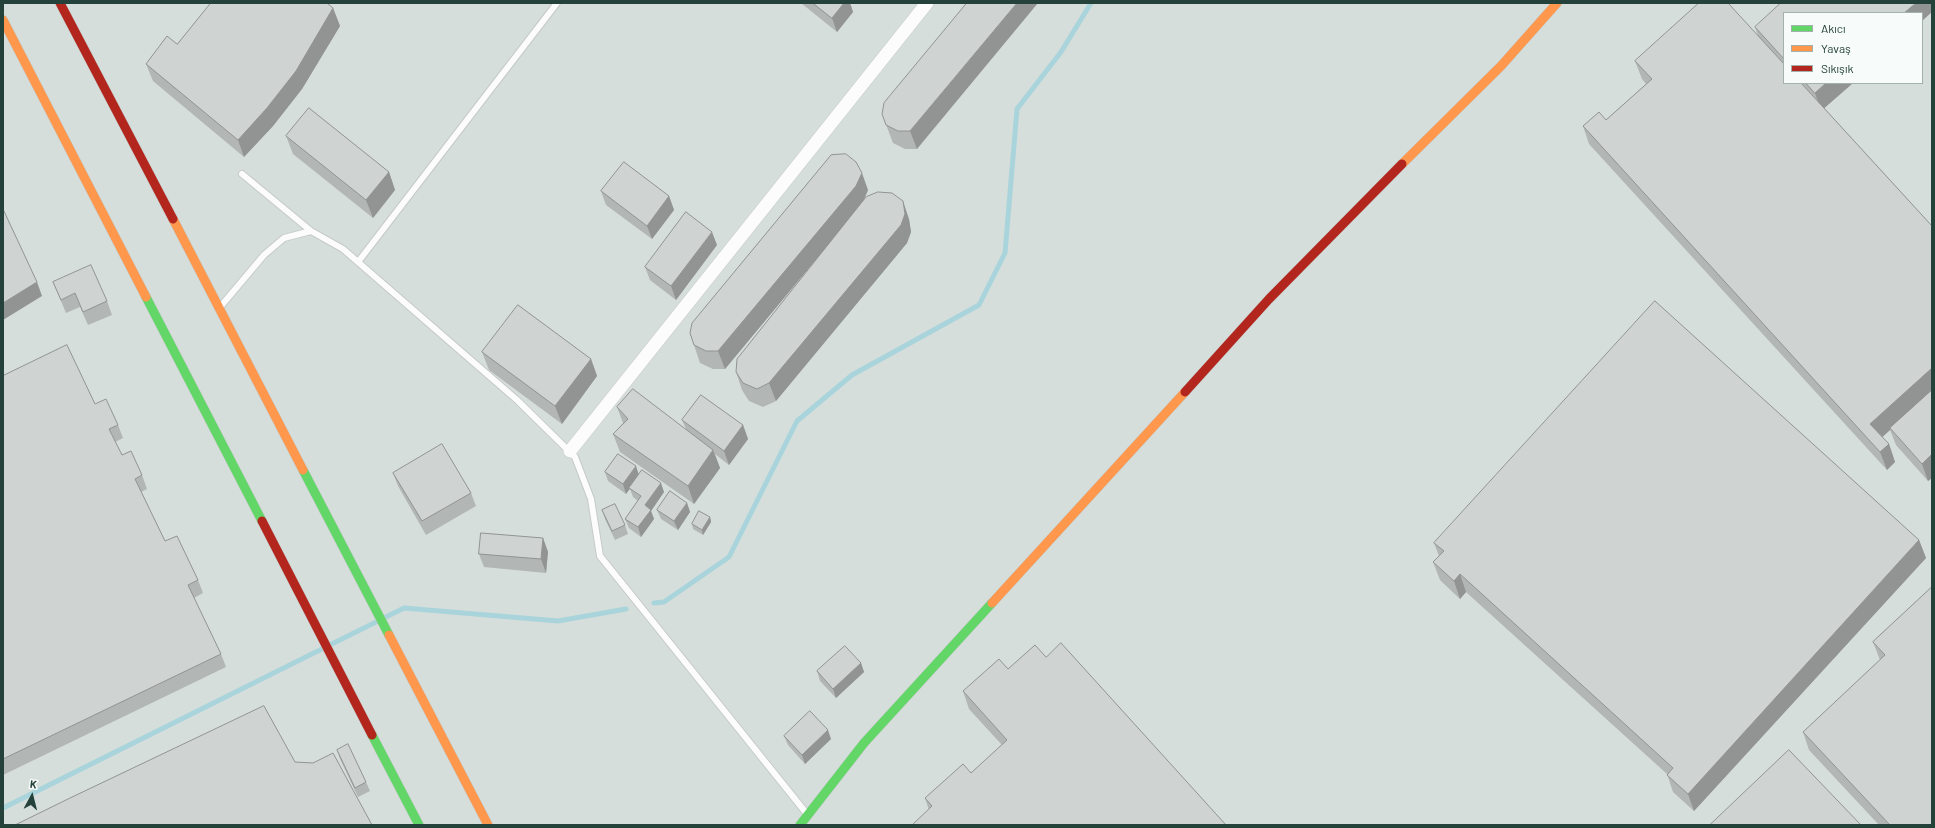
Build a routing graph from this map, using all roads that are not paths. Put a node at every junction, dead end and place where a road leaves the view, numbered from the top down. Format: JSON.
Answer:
{"nodes":[{"id":1,"x":60,"y":3,"type":"edge"},
{"id":2,"x":557,"y":3,"type":"edge"},
{"id":3,"x":926,"y":3,"type":"edge"},
{"id":4,"x":1557,"y":3,"type":"edge"},
{"id":5,"x":3,"y":20,"type":"edge"},
{"id":6,"x":242,"y":174,"type":"dead end"},
{"id":7,"x":311,"y":231,"type":"junction"},
{"id":8,"x":358,"y":262,"type":"junction"},
{"id":9,"x":219,"y":309,"type":"junction"},
{"id":10,"x":570,"y":451,"type":"junction"},
{"id":11,"x":808,"y":815,"type":"junction"},
{"id":12,"x":419,"y":825,"type":"edge"},
{"id":13,"x":488,"y":825,"type":"edge"},
{"id":14,"x":800,"y":825,"type":"edge"}],
"edges":[{"from":1,"to":9,"type":"street"},
{"from":2,"to":8,"type":"lane"},
{"from":3,"to":10,"type":"street"},
{"from":4,"to":11,"type":"street"},
{"from":5,"to":12,"type":"street"},
{"from":6,"to":7,"type":"lane"},
{"from":7,"to":8,"type":"lane"},
{"from":7,"to":9,"type":"lane"},
{"from":8,"to":10,"type":"lane"},
{"from":9,"to":13,"type":"street"},
{"from":10,"to":11,"type":"lane"},
{"from":11,"to":14,"type":"street"}]}
